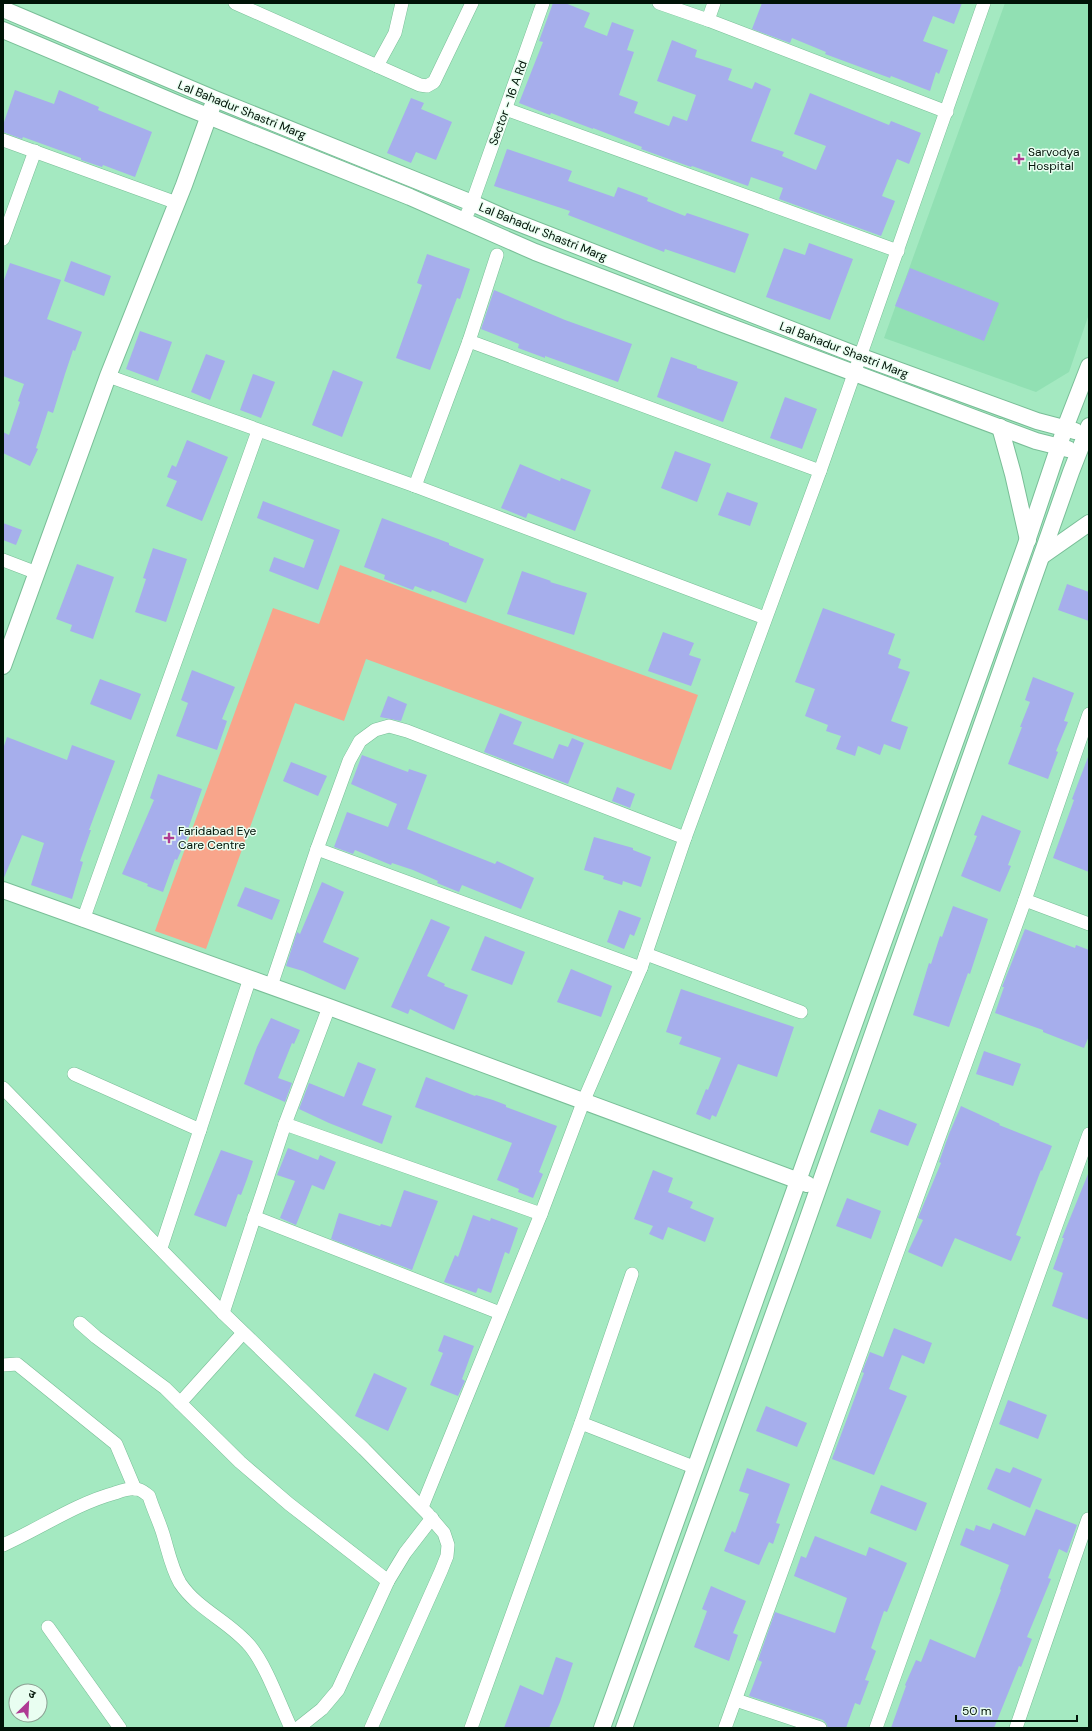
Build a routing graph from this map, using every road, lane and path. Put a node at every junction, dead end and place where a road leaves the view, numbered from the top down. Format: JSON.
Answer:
{"nodes":[{"id":1,"x":235,"y":3,"type":"edge"},
{"id":2,"x":402,"y":3,"type":"edge"},
{"id":3,"x":472,"y":3,"type":"edge"},
{"id":4,"x":544,"y":3,"type":"edge"},
{"id":5,"x":659,"y":3,"type":"edge"},
{"id":6,"x":714,"y":3,"type":"edge"},
{"id":7,"x":984,"y":3,"type":"edge"},
{"id":8,"x":3,"y":9,"type":"edge"},
{"id":9,"x":708,"y":20,"type":"junction"},
{"id":10,"x":3,"y":30,"type":"edge"},
{"id":11,"x":378,"y":66,"type":"junction"},
{"id":12,"x":215,"y":99,"type":"junction"},
{"id":13,"x":506,"y":110,"type":"junction"},
{"id":14,"x":946,"y":112,"type":"junction"},
{"id":15,"x":208,"y":116,"type":"junction"},
{"id":16,"x":3,"y":140,"type":"edge"},
{"id":17,"x":35,"y":151,"type":"junction"},
{"id":18,"x":177,"y":203,"type":"junction"},
{"id":19,"x":472,"y":203,"type":"junction"},
{"id":20,"x":464,"y":221,"type":"junction"},
{"id":21,"x":3,"y":239,"type":"edge"},
{"id":22,"x":898,"y":251,"type":"junction"},
{"id":23,"x":497,"y":254,"type":"dead end"},
{"id":24,"x":469,"y":341,"type":"junction"},
{"id":25,"x":859,"y":356,"type":"junction"},
{"id":26,"x":1089,"y":366,"type":"edge"},
{"id":27,"x":855,"y":372,"type":"junction"},
{"id":28,"x":108,"y":376,"type":"junction"},
{"id":29,"x":1000,"y":427,"type":"junction"},
{"id":30,"x":1065,"y":428,"type":"junction"},
{"id":31,"x":258,"y":431,"type":"junction"},
{"id":32,"x":1088,"y":432,"type":"edge"},
{"id":33,"x":1059,"y":446,"type":"junction"},
{"id":34,"x":1084,"y":453,"type":"edge"},
{"id":35,"x":820,"y":471,"type":"junction"},
{"id":36,"x":415,"y":486,"type":"junction"},
{"id":37,"x":1089,"y":523,"type":"edge"},
{"id":38,"x":1028,"y":540,"type":"junction"},
{"id":39,"x":1042,"y":556,"type":"junction"},
{"id":40,"x":3,"y":560,"type":"edge"},
{"id":41,"x":37,"y":573,"type":"junction"},
{"id":42,"x":765,"y":618,"type":"junction"},
{"id":43,"x":8,"y":634,"type":"edge"},
{"id":44,"x":3,"y":666,"type":"edge"},
{"id":45,"x":1089,"y":714,"type":"edge"},
{"id":46,"x":943,"y":776,"type":"junction"},
{"id":47,"x":962,"y":783,"type":"junction"},
{"id":48,"x":685,"y":838,"type":"junction"},
{"id":49,"x":317,"y":849,"type":"junction"},
{"id":50,"x":3,"y":890,"type":"edge"},
{"id":51,"x":1025,"y":900,"type":"junction"},
{"id":52,"x":83,"y":920,"type":"junction"},
{"id":53,"x":1089,"y":924,"type":"edge"},
{"id":54,"x":883,"y":946,"type":"junction"},
{"id":55,"x":902,"y":952,"type":"junction"},
{"id":56,"x":646,"y":954,"type":"junction"},
{"id":57,"x":641,"y":968,"type":"junction"},
{"id":58,"x":250,"y":978,"type":"junction"},
{"id":59,"x":271,"y":986,"type":"junction"},
{"id":60,"x":329,"y":1007,"type":"junction"},
{"id":61,"x":801,"y":1012,"type":"dead end"},
{"id":62,"x":74,"y":1074,"type":"dead end"},
{"id":63,"x":3,"y":1088,"type":"edge"},
{"id":64,"x":584,"y":1100,"type":"junction"},
{"id":65,"x":285,"y":1124,"type":"junction"},
{"id":66,"x":200,"y":1130,"type":"junction"},
{"id":67,"x":1089,"y":1134,"type":"edge"},
{"id":68,"x":798,"y":1180,"type":"junction"},
{"id":69,"x":817,"y":1188,"type":"junction"},
{"id":70,"x":541,"y":1214,"type":"junction"},
{"id":71,"x":254,"y":1217,"type":"junction"},
{"id":72,"x":161,"y":1248,"type":"junction"},
{"id":73,"x":632,"y":1274,"type":"dead end"},
{"id":74,"x":755,"y":1304,"type":"junction"},
{"id":75,"x":774,"y":1311,"type":"junction"},
{"id":76,"x":223,"y":1313,"type":"junction"},
{"id":77,"x":500,"y":1313,"type":"junction"},
{"id":78,"x":80,"y":1323,"type":"dead end"},
{"id":79,"x":243,"y":1333,"type":"junction"},
{"id":80,"x":3,"y":1365,"type":"edge"},
{"id":81,"x":180,"y":1403,"type":"junction"},
{"id":82,"x":580,"y":1423,"type":"junction"},
{"id":83,"x":696,"y":1468,"type":"junction"},
{"id":84,"x":135,"y":1488,"type":"junction"},
{"id":85,"x":422,"y":1507,"type":"junction"},
{"id":86,"x":432,"y":1518,"type":"junction"},
{"id":87,"x":1088,"y":1519,"type":"dead end"},
{"id":88,"x":3,"y":1545,"type":"edge"},
{"id":89,"x":388,"y":1581,"type":"junction"},
{"id":90,"x":48,"y":1627,"type":"dead end"},
{"id":91,"x":736,"y":1700,"type":"junction"},
{"id":92,"x":120,"y":1728,"type":"edge"},
{"id":93,"x":291,"y":1728,"type":"edge"},
{"id":94,"x":298,"y":1728,"type":"edge"},
{"id":95,"x":371,"y":1728,"type":"edge"},
{"id":96,"x":471,"y":1728,"type":"edge"},
{"id":97,"x":602,"y":1728,"type":"edge"},
{"id":98,"x":624,"y":1728,"type":"edge"},
{"id":99,"x":725,"y":1728,"type":"edge"},
{"id":100,"x":820,"y":1728,"type":"edge"},
{"id":101,"x":876,"y":1728,"type":"edge"},
{"id":102,"x":1016,"y":1728,"type":"edge"}],
"edges":[{"from":1,"to":11,"type":"street"},
{"from":2,"to":11,"type":"street"},
{"from":3,"to":11,"type":"street"},
{"from":4,"to":13,"type":"street","name":"Sector - 16 A Rd"},
{"from":5,"to":9,"type":"street"},
{"from":6,"to":9,"type":"street"},
{"from":7,"to":14,"type":"street"},
{"from":8,"to":12,"type":"street","name":"Lal Bahadur Shastri Marg"},
{"from":9,"to":14,"type":"street"},
{"from":10,"to":15,"type":"street"},
{"from":12,"to":15,"type":"street"},
{"from":12,"to":19,"type":"street","name":"Lal Bahadur Shastri Marg"},
{"from":13,"to":19,"type":"street","name":"Sector - 16 A Rd"},
{"from":13,"to":22,"type":"street"},
{"from":14,"to":22,"type":"street"},
{"from":15,"to":18,"type":"street"},
{"from":15,"to":20,"type":"street"},
{"from":16,"to":17,"type":"street"},
{"from":17,"to":18,"type":"street"},
{"from":17,"to":21,"type":"street"},
{"from":18,"to":28,"type":"street"},
{"from":19,"to":20,"type":"street","name":"Sector - 16 A Rd"},
{"from":19,"to":25,"type":"street","name":"Lal Bahadur Shastri Marg"},
{"from":20,"to":27,"type":"street"},
{"from":22,"to":25,"type":"street"},
{"from":23,"to":24,"type":"street"},
{"from":24,"to":35,"type":"street"},
{"from":24,"to":36,"type":"street"},
{"from":25,"to":27,"type":"street"},
{"from":25,"to":30,"type":"street","name":"Lal Bahadur Shastri Marg"},
{"from":26,"to":30,"type":"street"},
{"from":27,"to":29,"type":"street"},
{"from":27,"to":35,"type":"street"},
{"from":28,"to":31,"type":"street"},
{"from":28,"to":41,"type":"street"},
{"from":29,"to":33,"type":"street"},
{"from":29,"to":38,"type":"street"},
{"from":30,"to":32,"type":"street","name":"Lal Bahadur Shastri Marg"},
{"from":30,"to":33,"type":"street"},
{"from":31,"to":36,"type":"street"},
{"from":31,"to":52,"type":"street"},
{"from":32,"to":34,"type":"street"},
{"from":33,"to":34,"type":"street"},
{"from":33,"to":38,"type":"street"},
{"from":34,"to":39,"type":"street"},
{"from":35,"to":42,"type":"street"},
{"from":36,"to":42,"type":"street"},
{"from":37,"to":39,"type":"street"},
{"from":38,"to":46,"type":"street"},
{"from":39,"to":47,"type":"street"},
{"from":40,"to":41,"type":"street"},
{"from":41,"to":43,"type":"street"},
{"from":42,"to":48,"type":"street"},
{"from":43,"to":44,"type":"street"},
{"from":45,"to":51,"type":"street"},
{"from":46,"to":47,"type":"street"},
{"from":46,"to":54,"type":"street"},
{"from":47,"to":55,"type":"street"},
{"from":48,"to":49,"type":"street"},
{"from":48,"to":56,"type":"street"},
{"from":49,"to":57,"type":"street"},
{"from":49,"to":59,"type":"street"},
{"from":50,"to":52,"type":"street"},
{"from":51,"to":53,"type":"street"},
{"from":51,"to":91,"type":"street"},
{"from":52,"to":58,"type":"street"},
{"from":54,"to":55,"type":"street"},
{"from":54,"to":68,"type":"street"},
{"from":55,"to":69,"type":"street"},
{"from":56,"to":57,"type":"street"},
{"from":56,"to":61,"type":"street"},
{"from":57,"to":64,"type":"street"},
{"from":58,"to":59,"type":"street"},
{"from":58,"to":66,"type":"street"},
{"from":59,"to":60,"type":"street"},
{"from":60,"to":64,"type":"street"},
{"from":60,"to":65,"type":"street"},
{"from":62,"to":66,"type":"street"},
{"from":63,"to":72,"type":"street"},
{"from":64,"to":68,"type":"street"},
{"from":64,"to":70,"type":"street"},
{"from":65,"to":70,"type":"street"},
{"from":65,"to":71,"type":"street"},
{"from":66,"to":72,"type":"street"},
{"from":67,"to":101,"type":"street"},
{"from":68,"to":69,"type":"street"},
{"from":68,"to":74,"type":"street"},
{"from":69,"to":75,"type":"street"},
{"from":70,"to":77,"type":"street"},
{"from":71,"to":76,"type":"street"},
{"from":71,"to":77,"type":"street"},
{"from":72,"to":76,"type":"street"},
{"from":73,"to":82,"type":"street"},
{"from":74,"to":75,"type":"street"},
{"from":74,"to":83,"type":"street"},
{"from":75,"to":98,"type":"street"},
{"from":76,"to":79,"type":"street"},
{"from":77,"to":85,"type":"street"},
{"from":78,"to":81,"type":"street"},
{"from":79,"to":81,"type":"street"},
{"from":79,"to":85,"type":"street"},
{"from":80,"to":84,"type":"street"},
{"from":81,"to":89,"type":"street"},
{"from":82,"to":83,"type":"street"},
{"from":82,"to":96,"type":"street"},
{"from":83,"to":97,"type":"street"},
{"from":84,"to":88,"type":"street"},
{"from":84,"to":93,"type":"street"},
{"from":85,"to":86,"type":"street"},
{"from":86,"to":89,"type":"street"},
{"from":86,"to":95,"type":"street"},
{"from":87,"to":102,"type":"street"},
{"from":89,"to":94,"type":"street"},
{"from":90,"to":92,"type":"street"},
{"from":91,"to":99,"type":"street"},
{"from":91,"to":100,"type":"street"}]}
